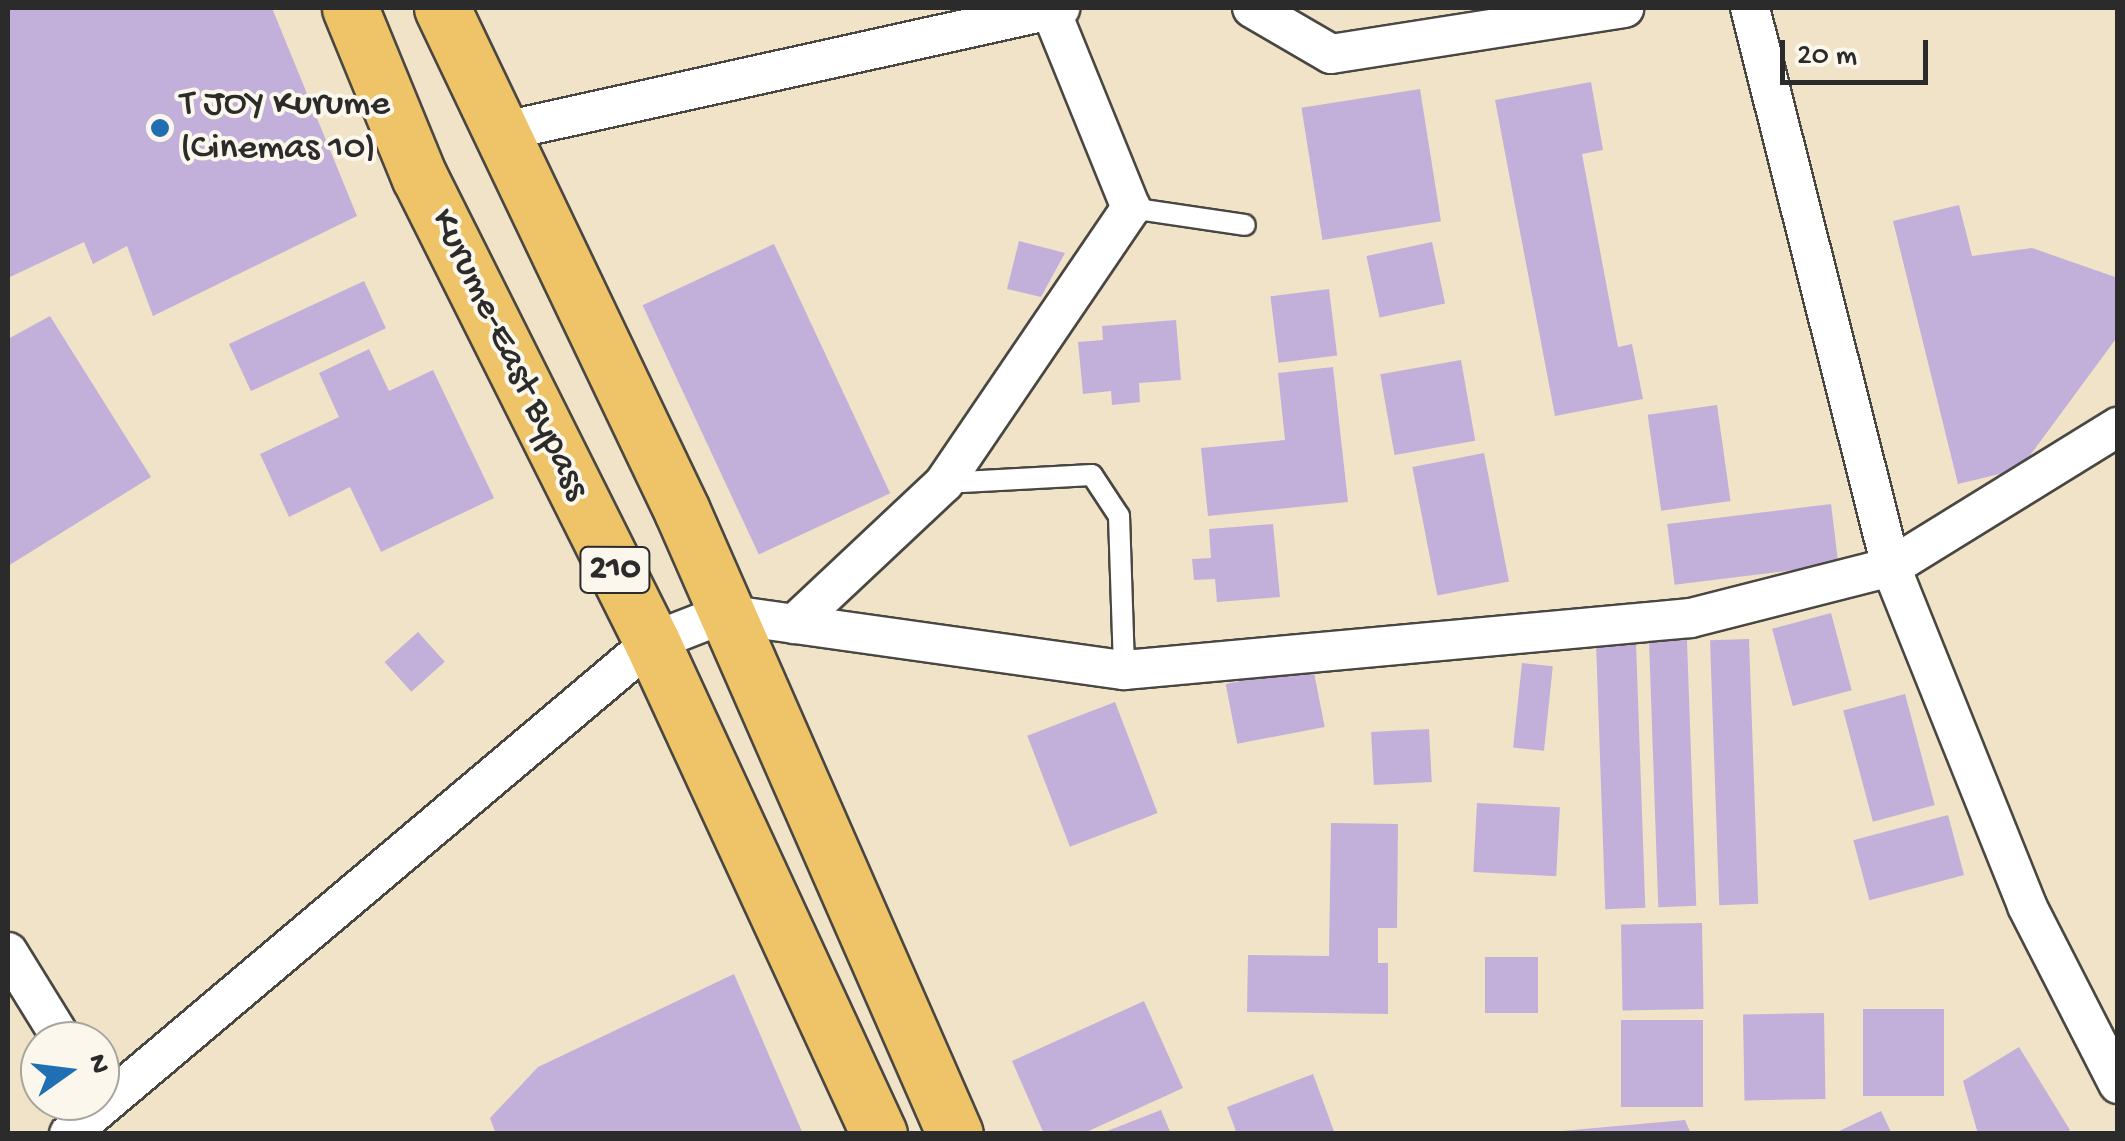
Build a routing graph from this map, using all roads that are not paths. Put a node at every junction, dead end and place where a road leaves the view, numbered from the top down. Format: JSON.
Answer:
{"nodes":[{"id":1,"x":350,"y":8,"type":"edge"},
{"id":2,"x":442,"y":8,"type":"edge"},
{"id":3,"x":1049,"y":8,"type":"edge"},
{"id":4,"x":1252,"y":8,"type":"edge"},
{"id":5,"x":1624,"y":8,"type":"edge"},
{"id":6,"x":1750,"y":8,"type":"edge"},
{"id":7,"x":500,"y":132,"type":"junction"},
{"id":8,"x":1131,"y":208,"type":"junction"},
{"id":9,"x":1245,"y":225,"type":"dead end"},
{"id":10,"x":2118,"y":427,"type":"edge"},
{"id":11,"x":944,"y":483,"type":"junction"},
{"id":12,"x":1891,"y":566,"type":"junction"},
{"id":13,"x":724,"y":614,"type":"junction"},
{"id":14,"x":794,"y":624,"type":"junction"},
{"id":15,"x":652,"y":642,"type":"junction"},
{"id":16,"x":1124,"y":670,"type":"junction"},
{"id":17,"x":8,"y":952,"type":"edge"},
{"id":18,"x":51,"y":1021,"type":"edge"},
{"id":19,"x":2118,"y":1084,"type":"edge"},
{"id":20,"x":120,"y":1102,"type":"edge"},
{"id":21,"x":93,"y":1121,"type":"edge"},
{"id":22,"x":69,"y":1134,"type":"edge"},
{"id":23,"x":880,"y":1134,"type":"edge"},
{"id":24,"x":955,"y":1134,"type":"edge"}],
"edges":[{"from":1,"to":15,"type":"highway","name":"Kurume-East Bypass","number":"210"},
{"from":2,"to":7,"type":"highway","number":"210"},
{"from":3,"to":7,"type":"street"},
{"from":3,"to":8,"type":"street"},
{"from":4,"to":5,"type":"street"},
{"from":6,"to":12,"type":"street"},
{"from":7,"to":13,"type":"highway","number":"210"},
{"from":8,"to":9,"type":"lane"},
{"from":8,"to":11,"type":"street"},
{"from":10,"to":12,"type":"street"},
{"from":11,"to":14,"type":"street"},
{"from":11,"to":16,"type":"lane"},
{"from":12,"to":16,"type":"street"},
{"from":12,"to":19,"type":"street"},
{"from":13,"to":14,"type":"street"},
{"from":13,"to":15,"type":"street"},
{"from":13,"to":24,"type":"highway","number":"210"},
{"from":14,"to":16,"type":"street"},
{"from":15,"to":20,"type":"street"},
{"from":15,"to":23,"type":"highway","name":"Kurume-East Bypass","number":"210"},
{"from":17,"to":18,"type":"street"},
{"from":21,"to":22,"type":"street"}]}
